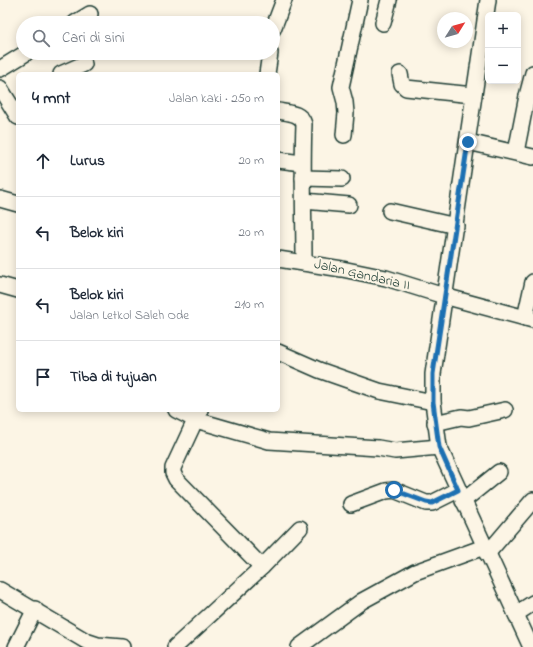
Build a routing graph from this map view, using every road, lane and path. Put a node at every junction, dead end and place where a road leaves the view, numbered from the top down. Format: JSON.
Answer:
{"nodes":[{"id":1,"x":284,"y":0,"type":"edge"},
{"id":2,"x":360,"y":0,"type":"edge"},
{"id":3,"x":389,"y":0,"type":"edge"},
{"id":4,"x":488,"y":0,"type":"edge"},
{"id":5,"x":90,"y":14,"type":"dead end"},
{"id":6,"x":87,"y":16,"type":"edge"},
{"id":7,"x":278,"y":16,"type":"edge"},
{"id":8,"x":383,"y":23,"type":"dead end"},
{"id":9,"x":16,"y":59,"type":"edge"},
{"id":10,"x":269,"y":60,"type":"edge"},
{"id":11,"x":84,"y":64,"type":"dead end"},
{"id":12,"x":0,"y":69,"type":"edge"},
{"id":13,"x":66,"y":72,"type":"edge"},
{"id":14,"x":268,"y":72,"type":"edge"},
{"id":15,"x":533,"y":72,"type":"edge"},
{"id":16,"x":400,"y":74,"type":"dead end"},
{"id":17,"x":8,"y":93,"type":"edge"},
{"id":18,"x":473,"y":96,"type":"junction"},
{"id":19,"x":530,"y":97,"type":"edge"},
{"id":20,"x":280,"y":110,"type":"edge"},
{"id":21,"x":16,"y":112,"type":"edge"},
{"id":22,"x":344,"y":135,"type":"dead end"},
{"id":23,"x":468,"y":142,"type":"junction"},
{"id":24,"x":516,"y":152,"type":"junction"},
{"id":25,"x":533,"y":156,"type":"edge"},
{"id":26,"x":280,"y":160,"type":"edge"},
{"id":27,"x":302,"y":163,"type":"junction"},
{"id":28,"x":302,"y":178,"type":"junction"},
{"id":29,"x":342,"y":179,"type":"dead end"},
{"id":30,"x":0,"y":199,"type":"edge"},
{"id":31,"x":304,"y":201,"type":"junction"},
{"id":32,"x":16,"y":203,"type":"edge"},
{"id":33,"x":349,"y":205,"type":"dead end"},
{"id":34,"x":390,"y":211,"type":"dead end"},
{"id":35,"x":456,"y":226,"type":"junction"},
{"id":36,"x":280,"y":259,"type":"edge"},
{"id":37,"x":304,"y":263,"type":"junction"},
{"id":38,"x":533,"y":282,"type":"edge"},
{"id":39,"x":0,"y":285,"type":"edge"},
{"id":40,"x":16,"y":289,"type":"edge"},
{"id":41,"x":444,"y":296,"type":"junction"},
{"id":42,"x":529,"y":319,"type":"edge"},
{"id":43,"x":280,"y":353,"type":"edge"},
{"id":44,"x":433,"y":402,"type":"junction"},
{"id":45,"x":505,"y":410,"type":"dead end"},
{"id":46,"x":185,"y":412,"type":"edge"},
{"id":47,"x":198,"y":415,"type":"edge"},
{"id":48,"x":435,"y":423,"type":"junction"},
{"id":49,"x":439,"y":447,"type":"junction"},
{"id":50,"x":499,"y":472,"type":"dead end"},
{"id":51,"x":461,"y":496,"type":"junction"},
{"id":52,"x":533,"y":500,"type":"edge"},
{"id":53,"x":351,"y":504,"type":"dead end"},
{"id":54,"x":300,"y":528,"type":"dead end"},
{"id":55,"x":486,"y":551,"type":"junction"},
{"id":56,"x":262,"y":567,"type":"junction"},
{"id":57,"x":0,"y":590,"type":"edge"},
{"id":58,"x":533,"y":603,"type":"edge"},
{"id":59,"x":35,"y":610,"type":"junction"},
{"id":60,"x":516,"y":614,"type":"junction"},
{"id":61,"x":16,"y":647,"type":"edge"},
{"id":62,"x":122,"y":647,"type":"edge"},
{"id":63,"x":175,"y":647,"type":"edge"},
{"id":64,"x":299,"y":647,"type":"edge"},
{"id":65,"x":531,"y":647,"type":"edge"}],
"edges":[{"from":1,"to":7,"type":"street"},
{"from":2,"to":22,"type":"street"},
{"from":3,"to":8,"type":"street"},
{"from":4,"to":18,"type":"street"},
{"from":5,"to":6,"type":"street"},
{"from":9,"to":12,"type":"street"},
{"from":10,"to":14,"type":"street"},
{"from":11,"to":13,"type":"street"},
{"from":15,"to":19,"type":"street"},
{"from":16,"to":18,"type":"street"},
{"from":17,"to":21,"type":"street"},
{"from":18,"to":23,"type":"street"},
{"from":19,"to":24,"type":"street"},
{"from":20,"to":27,"type":"street"},
{"from":23,"to":24,"type":"street"},
{"from":23,"to":35,"type":"street"},
{"from":24,"to":25,"type":"street"},
{"from":26,"to":27,"type":"street"},
{"from":27,"to":28,"type":"street"},
{"from":28,"to":29,"type":"street"},
{"from":28,"to":31,"type":"street"},
{"from":30,"to":32,"type":"street"},
{"from":31,"to":33,"type":"street"},
{"from":31,"to":37,"type":"street"},
{"from":34,"to":35,"type":"street"},
{"from":35,"to":41,"type":"street"},
{"from":36,"to":37,"type":"street","name":"Jalan Gandaria II"},
{"from":37,"to":41,"type":"street","name":"Jalan Gandaria II"},
{"from":38,"to":42,"type":"street"},
{"from":39,"to":40,"type":"street"},
{"from":41,"to":42,"type":"street","name":"Jalan Gandaria II"},
{"from":41,"to":44,"type":"street"},
{"from":43,"to":44,"type":"street"},
{"from":44,"to":48,"type":"street"},
{"from":45,"to":48,"type":"street"},
{"from":46,"to":47,"type":"street"},
{"from":47,"to":49,"type":"street"},
{"from":47,"to":56,"type":"street"},
{"from":48,"to":49,"type":"street"},
{"from":49,"to":51,"type":"street"},
{"from":50,"to":51,"type":"street"},
{"from":51,"to":53,"type":"street"},
{"from":51,"to":55,"type":"street"},
{"from":52,"to":55,"type":"street"},
{"from":54,"to":56,"type":"street"},
{"from":55,"to":60,"type":"street"},
{"from":55,"to":64,"type":"street"},
{"from":56,"to":63,"type":"street"},
{"from":57,"to":59,"type":"street"},
{"from":58,"to":60,"type":"street"},
{"from":59,"to":61,"type":"street"},
{"from":59,"to":62,"type":"street"},
{"from":60,"to":65,"type":"street"}]}
